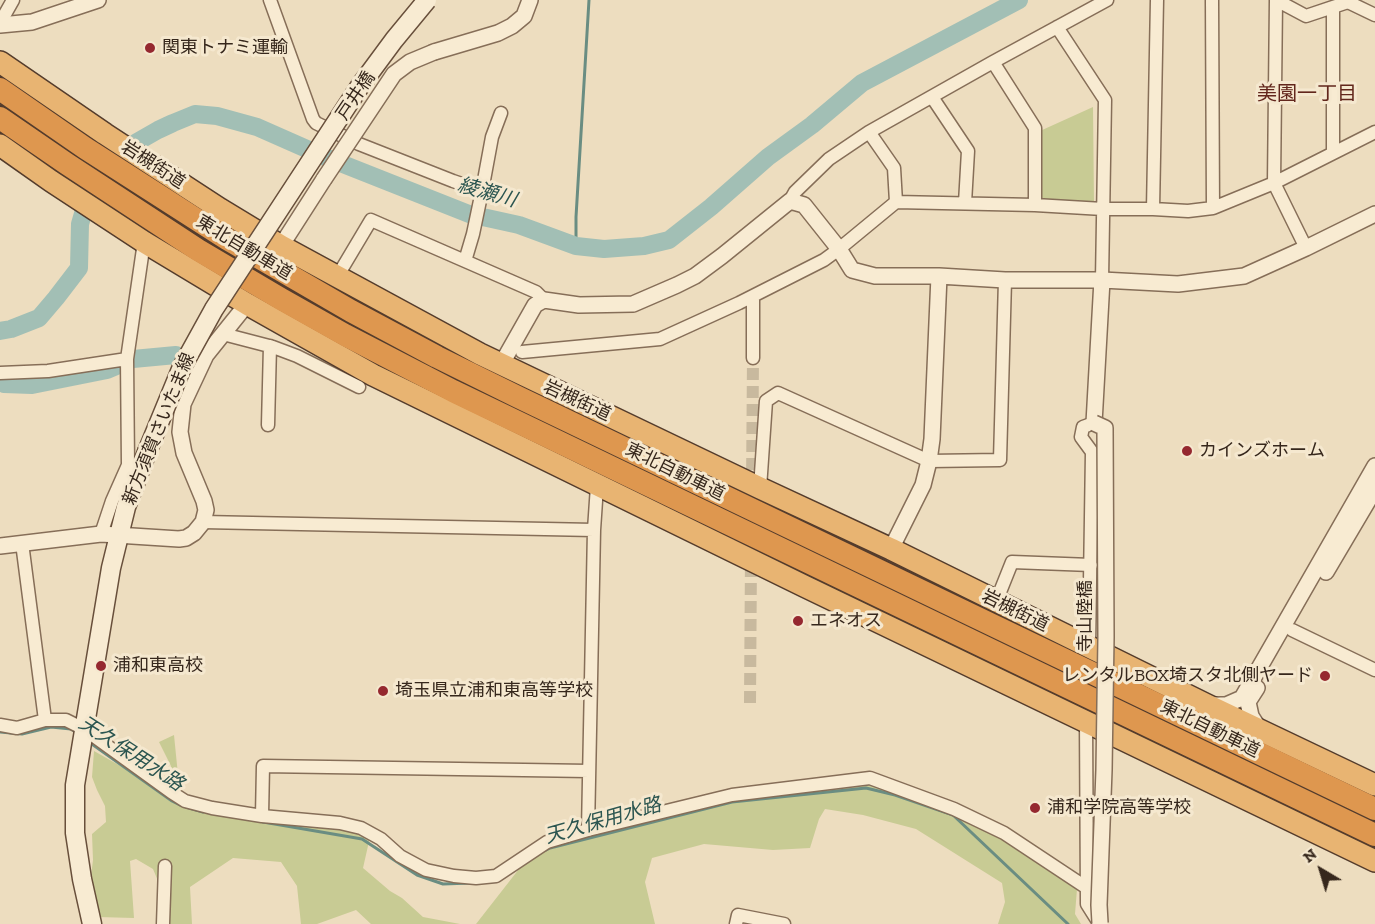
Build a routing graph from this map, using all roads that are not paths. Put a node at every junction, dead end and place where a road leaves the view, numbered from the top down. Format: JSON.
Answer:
{"nodes":[{"id":1,"x":13,"y":0,"type":"edge"},
{"id":2,"x":270,"y":0,"type":"edge"},
{"id":3,"x":427,"y":0,"type":"edge"},
{"id":4,"x":530,"y":0,"type":"edge"},
{"id":5,"x":1107,"y":0,"type":"edge"},
{"id":6,"x":1157,"y":0,"type":"edge"},
{"id":7,"x":1212,"y":0,"type":"edge"},
{"id":8,"x":1276,"y":0,"type":"edge"},
{"id":9,"x":94,"y":1,"type":"edge"},
{"id":10,"x":1333,"y":7,"type":"junction"},
{"id":11,"x":1375,"y":15,"type":"edge"},
{"id":12,"x":0,"y":24,"type":"edge"},
{"id":13,"x":1057,"y":27,"type":"junction"},
{"id":14,"x":0,"y":62,"type":"edge"},
{"id":15,"x":993,"y":62,"type":"junction"},
{"id":16,"x":0,"y":89,"type":"edge"},
{"id":17,"x":932,"y":97,"type":"junction"},
{"id":18,"x":501,"y":113,"type":"dead end"},
{"id":19,"x":0,"y":118,"type":"edge"},
{"id":20,"x":869,"y":132,"type":"junction"},
{"id":21,"x":1375,"y":132,"type":"edge"},
{"id":22,"x":0,"y":145,"type":"edge"},
{"id":23,"x":1333,"y":153,"type":"junction"},
{"id":24,"x":1274,"y":183,"type":"junction"},
{"id":25,"x":482,"y":191,"type":"junction"},
{"id":26,"x":790,"y":201,"type":"junction"},
{"id":27,"x":896,"y":202,"type":"junction"},
{"id":28,"x":965,"y":203,"type":"junction"},
{"id":29,"x":1035,"y":205,"type":"junction"},
{"id":30,"x":1213,"y":208,"type":"junction"},
{"id":31,"x":1104,"y":209,"type":"junction"},
{"id":32,"x":1153,"y":209,"type":"junction"},
{"id":33,"x":1375,"y":214,"type":"edge"},
{"id":34,"x":137,"y":237,"type":"junction"},
{"id":35,"x":280,"y":246,"type":"junction"},
{"id":36,"x":1306,"y":248,"type":"junction"},
{"id":37,"x":839,"y":249,"type":"junction"},
{"id":38,"x":465,"y":261,"type":"junction"},
{"id":39,"x":939,"y":276,"type":"junction"},
{"id":40,"x":337,"y":277,"type":"junction"},
{"id":41,"x":1005,"y":280,"type":"junction"},
{"id":42,"x":1102,"y":280,"type":"junction"},
{"id":43,"x":753,"y":296,"type":"junction"},
{"id":44,"x":544,"y":300,"type":"junction"},
{"id":45,"x":247,"y":304,"type":"junction"},
{"id":46,"x":223,"y":334,"type":"junction"},
{"id":47,"x":270,"y":346,"type":"junction"},
{"id":48,"x":522,"y":352,"type":"dead end"},
{"id":49,"x":127,"y":358,"type":"junction"},
{"id":50,"x":753,"y":358,"type":"tunnel mouth"},
{"id":51,"x":501,"y":364,"type":"junction"},
{"id":52,"x":0,"y":373,"type":"edge"},
{"id":53,"x":358,"y":387,"type":"dead end"},
{"id":54,"x":1094,"y":423,"type":"junction"},
{"id":55,"x":268,"y":425,"type":"dead end"},
{"id":56,"x":929,"y":461,"type":"junction"},
{"id":57,"x":1375,"y":466,"type":"edge"},
{"id":58,"x":597,"y":486,"type":"junction"},
{"id":59,"x":760,"y":488,"type":"junction"},
{"id":60,"x":1375,"y":489,"type":"edge"},
{"id":61,"x":203,"y":522,"type":"junction"},
{"id":62,"x":594,"y":530,"type":"junction"},
{"id":63,"x":110,"y":534,"type":"junction"},
{"id":64,"x":22,"y":543,"type":"junction"},
{"id":65,"x":0,"y":546,"type":"edge"},
{"id":66,"x":891,"y":549,"type":"junction"},
{"id":67,"x":1091,"y":565,"type":"junction"},
{"id":68,"x":996,"y":602,"type":"junction"},
{"id":69,"x":1292,"y":630,"type":"junction"},
{"id":70,"x":1089,"y":647,"type":"junction"},
{"id":71,"x":1375,"y":670,"type":"edge"},
{"id":72,"x":1207,"y":705,"type":"junction"},
{"id":73,"x":45,"y":720,"type":"junction"},
{"id":74,"x":1086,"y":721,"type":"junction"},
{"id":75,"x":0,"y":725,"type":"edge"},
{"id":76,"x":84,"y":729,"type":"junction"},
{"id":77,"x":1261,"y":732,"type":"junction"},
{"id":78,"x":589,"y":771,"type":"junction"},
{"id":79,"x":1375,"y":785,"type":"edge"},
{"id":80,"x":1375,"y":809,"type":"edge"},
{"id":81,"x":262,"y":816,"type":"junction"},
{"id":82,"x":588,"y":830,"type":"junction"},
{"id":83,"x":1375,"y":835,"type":"edge"},
{"id":84,"x":1375,"y":861,"type":"edge"},
{"id":85,"x":165,"y":866,"type":"dead end"},
{"id":86,"x":1087,"y":888,"type":"junction"},
{"id":87,"x":92,"y":924,"type":"edge"},
{"id":88,"x":163,"y":924,"type":"edge"},
{"id":89,"x":736,"y":924,"type":"edge"},
{"id":90,"x":784,"y":924,"type":"edge"},
{"id":91,"x":1100,"y":924,"type":"edge"}],
"edges":[{"from":1,"to":12,"type":"street"},
{"from":2,"to":25,"type":"street"},
{"from":3,"to":63,"type":"main road","name":"新方須賀さいたま線","bridge":true},
{"from":4,"to":35,"type":"street","name":"戸井橋","bridge":true},
{"from":5,"to":13,"type":"street"},
{"from":6,"to":32,"type":"street"},
{"from":7,"to":30,"type":"street"},
{"from":8,"to":10,"type":"street"},
{"from":8,"to":24,"type":"street"},
{"from":9,"to":12,"type":"street"},
{"from":10,"to":11,"type":"street"},
{"from":10,"to":23,"type":"street"},
{"from":13,"to":15,"type":"street"},
{"from":13,"to":31,"type":"street"},
{"from":14,"to":35,"type":"highway","name":"岩槻街道"},
{"from":15,"to":17,"type":"street"},
{"from":15,"to":29,"type":"street"},
{"from":16,"to":80,"type":"highway","name":"東北自動車道"},
{"from":17,"to":20,"type":"street"},
{"from":17,"to":28,"type":"street"},
{"from":18,"to":25,"type":"street"},
{"from":19,"to":83,"type":"highway","name":"東北自動車道"},
{"from":20,"to":26,"type":"street"},
{"from":20,"to":27,"type":"street"},
{"from":21,"to":23,"type":"street"},
{"from":22,"to":34,"type":"highway"},
{"from":23,"to":24,"type":"street"},
{"from":24,"to":30,"type":"street"},
{"from":24,"to":36,"type":"street"},
{"from":25,"to":38,"type":"street"},
{"from":26,"to":37,"type":"street"},
{"from":26,"to":44,"type":"street"},
{"from":27,"to":28,"type":"street"},
{"from":27,"to":37,"type":"street"},
{"from":28,"to":29,"type":"street"},
{"from":29,"to":31,"type":"street"},
{"from":30,"to":32,"type":"street"},
{"from":31,"to":32,"type":"street"},
{"from":31,"to":42,"type":"street"},
{"from":33,"to":36,"type":"street"},
{"from":34,"to":45,"type":"highway"},
{"from":34,"to":49,"type":"street"},
{"from":35,"to":40,"type":"highway","name":"岩槻街道"},
{"from":36,"to":42,"type":"street"},
{"from":37,"to":39,"type":"street"},
{"from":37,"to":43,"type":"street"},
{"from":38,"to":40,"type":"street"},
{"from":38,"to":44,"type":"street"},
{"from":39,"to":41,"type":"street"},
{"from":39,"to":56,"type":"street"},
{"from":40,"to":51,"type":"highway","name":"岩槻街道"},
{"from":41,"to":42,"type":"street"},
{"from":41,"to":56,"type":"street"},
{"from":42,"to":54,"type":"street"},
{"from":43,"to":48,"type":"street"},
{"from":43,"to":50,"type":"street"},
{"from":44,"to":51,"type":"street"},
{"from":45,"to":46,"type":"street"},
{"from":45,"to":58,"type":"highway"},
{"from":46,"to":47,"type":"street"},
{"from":46,"to":61,"type":"street"},
{"from":47,"to":53,"type":"street"},
{"from":47,"to":55,"type":"street"},
{"from":49,"to":52,"type":"street"},
{"from":49,"to":63,"type":"street"},
{"from":51,"to":59,"type":"highway","name":"岩槻街道"},
{"from":54,"to":67,"type":"street"},
{"from":54,"to":91,"type":"street","name":"寺山陸橋","bridge":true},
{"from":56,"to":59,"type":"street"},
{"from":56,"to":66,"type":"street"},
{"from":57,"to":72,"type":"street"},
{"from":58,"to":62,"type":"street"},
{"from":58,"to":74,"type":"highway"},
{"from":59,"to":66,"type":"highway","name":"岩槻街道"},
{"from":60,"to":69,"type":"street"},
{"from":61,"to":62,"type":"street"},
{"from":61,"to":63,"type":"street"},
{"from":62,"to":78,"type":"street"},
{"from":63,"to":64,"type":"street"},
{"from":63,"to":76,"type":"main road","name":"新方須賀さいたま線"},
{"from":64,"to":65,"type":"street"},
{"from":64,"to":73,"type":"street"},
{"from":66,"to":68,"type":"highway","name":"岩槻街道"},
{"from":67,"to":68,"type":"street"},
{"from":67,"to":70,"type":"street"},
{"from":68,"to":70,"type":"highway","name":"岩槻街道"},
{"from":69,"to":71,"type":"street"},
{"from":69,"to":77,"type":"street"},
{"from":70,"to":72,"type":"highway","name":"岩槻街道"},
{"from":72,"to":77,"type":"highway","name":"岩槻街道"},
{"from":73,"to":75,"type":"street"},
{"from":73,"to":76,"type":"street"},
{"from":74,"to":84,"type":"highway"},
{"from":74,"to":86,"type":"street"},
{"from":76,"to":81,"type":"street"},
{"from":76,"to":87,"type":"main road","name":"新方須賀さいたま線"},
{"from":77,"to":79,"type":"highway","name":"岩槻街道"},
{"from":78,"to":81,"type":"street"},
{"from":78,"to":82,"type":"street"},
{"from":81,"to":82,"type":"street"},
{"from":82,"to":86,"type":"street"},
{"from":85,"to":88,"type":"street"},
{"from":86,"to":91,"type":"street"},
{"from":89,"to":90,"type":"street"}]}
